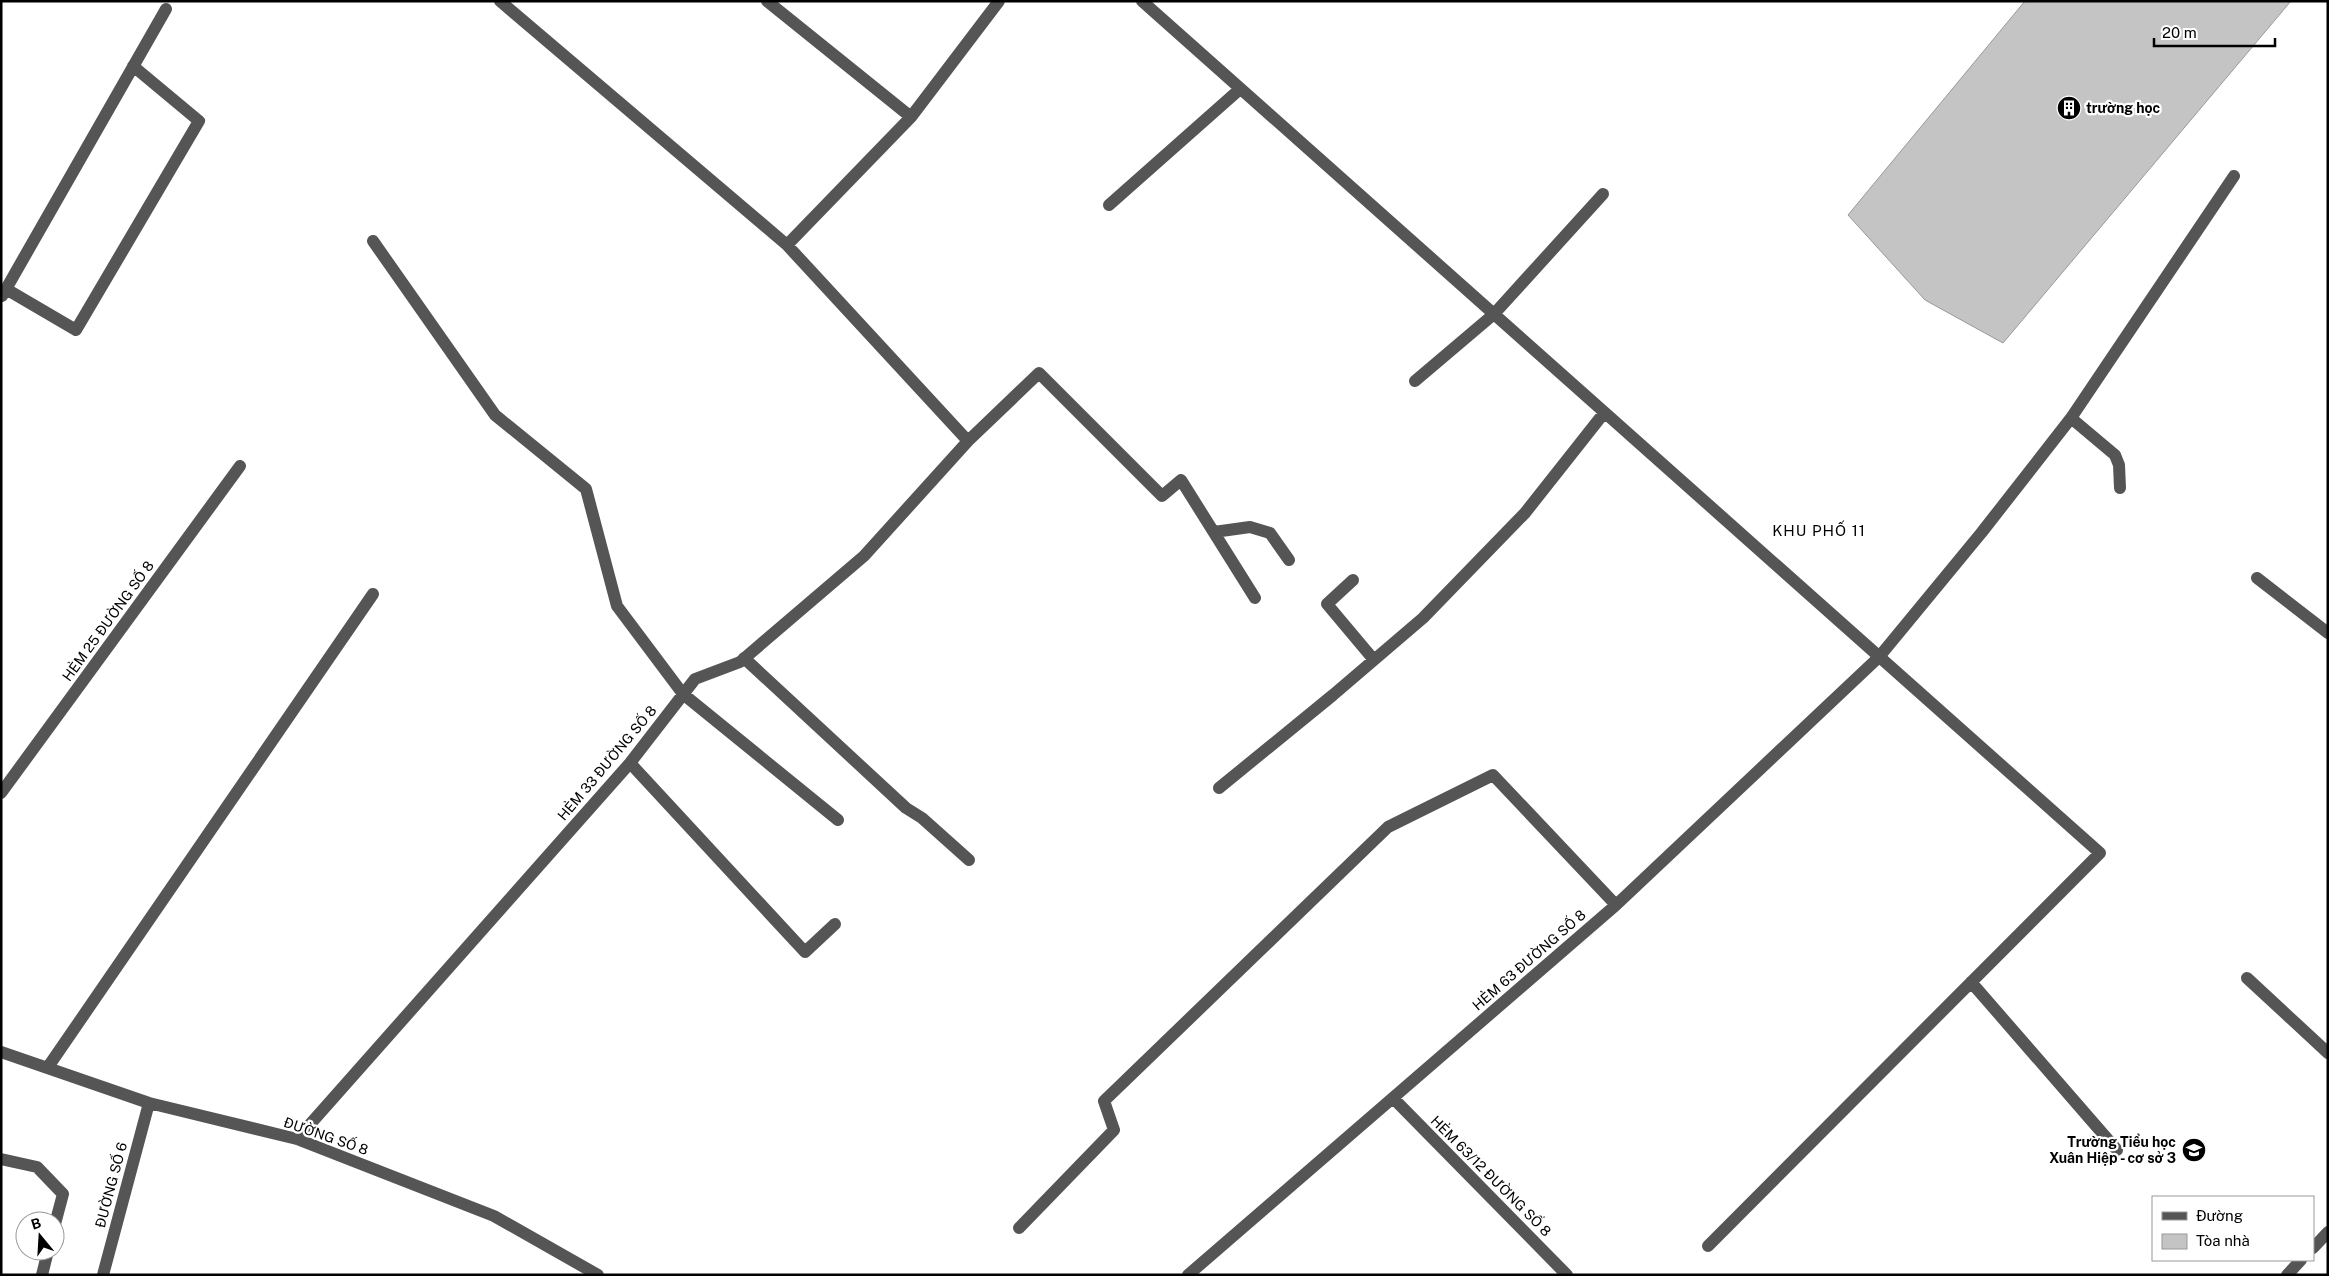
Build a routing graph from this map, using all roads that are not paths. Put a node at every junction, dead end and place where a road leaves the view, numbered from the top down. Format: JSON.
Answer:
{"nodes":[{"id":1,"x":500,"y":1,"type":"edge"},
{"id":2,"x":767,"y":1,"type":"edge"},
{"id":3,"x":999,"y":1,"type":"edge"},
{"id":4,"x":1142,"y":1,"type":"edge"},
{"id":5,"x":166,"y":9,"type":"dead end"},
{"id":6,"x":133,"y":66,"type":"junction"},
{"id":7,"x":1240,"y":89,"type":"junction"},
{"id":8,"x":911,"y":117,"type":"junction"},
{"id":9,"x":2234,"y":176,"type":"dead end"},
{"id":10,"x":1603,"y":194,"type":"dead end"},
{"id":11,"x":1109,"y":205,"type":"dead end"},
{"id":12,"x":373,"y":241,"type":"dead end"},
{"id":13,"x":787,"y":245,"type":"junction"},
{"id":14,"x":4,"y":293,"type":"edge"},
{"id":15,"x":1494,"y":314,"type":"junction"},
{"id":16,"x":1415,"y":381,"type":"dead end"},
{"id":17,"x":1604,"y":412,"type":"junction"},
{"id":18,"x":2071,"y":418,"type":"junction"},
{"id":19,"x":968,"y":441,"type":"junction"},
{"id":20,"x":240,"y":466,"type":"dead end"},
{"id":21,"x":2120,"y":488,"type":"dead end"},
{"id":22,"x":1214,"y":532,"type":"junction"},
{"id":23,"x":1289,"y":560,"type":"dead end"},
{"id":24,"x":2257,"y":578,"type":"dead end"},
{"id":25,"x":1353,"y":580,"type":"dead end"},
{"id":26,"x":374,"y":594,"type":"dead end"},
{"id":27,"x":1254,"y":598,"type":"dead end"},
{"id":28,"x":2328,"y":633,"type":"edge"},
{"id":29,"x":1879,"y":657,"type":"junction"},
{"id":30,"x":744,"y":658,"type":"junction"},
{"id":31,"x":1374,"y":660,"type":"junction"},
{"id":32,"x":683,"y":694,"type":"junction"},
{"id":33,"x":630,"y":763,"type":"junction"},
{"id":34,"x":1219,"y":788,"type":"dead end"},
{"id":35,"x":1,"y":793,"type":"edge"},
{"id":36,"x":838,"y":820,"type":"dead end"},
{"id":37,"x":969,"y":860,"type":"dead end"},
{"id":38,"x":1616,"y":905,"type":"junction"},
{"id":39,"x":835,"y":924,"type":"dead end"},
{"id":40,"x":2247,"y":978,"type":"dead end"},
{"id":41,"x":1971,"y":982,"type":"junction"},
{"id":42,"x":1,"y":1052,"type":"edge"},
{"id":43,"x":2328,"y":1053,"type":"edge"},
{"id":44,"x":48,"y":1067,"type":"junction"},
{"id":45,"x":1393,"y":1098,"type":"junction"},
{"id":46,"x":149,"y":1103,"type":"junction"},
{"id":47,"x":297,"y":1139,"type":"junction"},
{"id":48,"x":2117,"y":1150,"type":"dead end"},
{"id":49,"x":1,"y":1160,"type":"edge"},
{"id":50,"x":58,"y":1211,"type":"edge"},
{"id":51,"x":1018,"y":1228,"type":"dead end"},
{"id":52,"x":2328,"y":1232,"type":"edge"},
{"id":53,"x":1708,"y":1246,"type":"dead end"},
{"id":54,"x":2314,"y":1247,"type":"edge"},
{"id":55,"x":46,"y":1261,"type":"edge"},
{"id":56,"x":2301,"y":1261,"type":"edge"},
{"id":57,"x":575,"y":1269,"type":"edge"},
{"id":58,"x":42,"y":1275,"type":"edge"},
{"id":59,"x":103,"y":1275,"type":"edge"},
{"id":60,"x":598,"y":1275,"type":"edge"},
{"id":61,"x":1188,"y":1275,"type":"edge"},
{"id":62,"x":1567,"y":1275,"type":"edge"},
{"id":63,"x":2288,"y":1275,"type":"edge"}],
"edges":[{"from":1,"to":13,"type":"street"},
{"from":2,"to":8,"type":"street"},
{"from":3,"to":8,"type":"street"},
{"from":4,"to":7,"type":"street"},
{"from":5,"to":6,"type":"street"},
{"from":6,"to":14,"type":"street"},
{"from":6,"to":14,"type":"street"},
{"from":7,"to":11,"type":"street"},
{"from":7,"to":15,"type":"street"},
{"from":8,"to":13,"type":"street"},
{"from":9,"to":18,"type":"street","name":"HẺM 63 ĐƯỜNG SỐ 8"},
{"from":10,"to":15,"type":"street"},
{"from":12,"to":32,"type":"street"},
{"from":13,"to":19,"type":"street"},
{"from":15,"to":16,"type":"street"},
{"from":15,"to":17,"type":"street"},
{"from":17,"to":29,"type":"street"},
{"from":17,"to":31,"type":"street"},
{"from":18,"to":21,"type":"street"},
{"from":18,"to":29,"type":"street","name":"HẺM 63 ĐƯỜNG SỐ 8"},
{"from":19,"to":22,"type":"street","name":"HẺM 33 ĐƯỜNG SỐ 8"},
{"from":19,"to":30,"type":"street","name":"HẺM 33 ĐƯỜNG SỐ 8"},
{"from":20,"to":35,"type":"street","name":"HẺM 25 ĐƯỜNG SỐ 8"},
{"from":22,"to":23,"type":"street"},
{"from":22,"to":27,"type":"street"},
{"from":24,"to":28,"type":"street"},
{"from":25,"to":31,"type":"street"},
{"from":26,"to":44,"type":"street"},
{"from":29,"to":38,"type":"street","name":"HẺM 63 ĐƯỜNG SỐ 8"},
{"from":29,"to":41,"type":"street"},
{"from":30,"to":32,"type":"street","name":"HẺM 33 ĐƯỜNG SỐ 8"},
{"from":30,"to":37,"type":"street"},
{"from":31,"to":34,"type":"street"},
{"from":32,"to":33,"type":"street","name":"HẺM 33 ĐƯỜNG SỐ 8"},
{"from":32,"to":36,"type":"street"},
{"from":33,"to":39,"type":"street"},
{"from":33,"to":47,"type":"street","name":"HẺM 33 ĐƯỜNG SỐ 8"},
{"from":38,"to":45,"type":"street","name":"HẺM 63 ĐƯỜNG SỐ 8"},
{"from":38,"to":51,"type":"street"},
{"from":40,"to":43,"type":"street"},
{"from":41,"to":48,"type":"street"},
{"from":41,"to":53,"type":"street"},
{"from":42,"to":44,"type":"street","name":"ĐƯỜNG SỐ 8"},
{"from":44,"to":46,"type":"street","name":"ĐƯỜNG SỐ 8"},
{"from":45,"to":61,"type":"street","name":"HẺM 63 ĐƯỜNG SỐ 8"},
{"from":45,"to":62,"type":"street","name":"HẺM 63/12 ĐƯỜNG SỐ 8"},
{"from":46,"to":47,"type":"street","name":"ĐƯỜNG SỐ 8"},
{"from":46,"to":59,"type":"street","name":"ĐƯỜNG SỐ 6"},
{"from":47,"to":57,"type":"street","name":"ĐƯỜNG SỐ 8"},
{"from":49,"to":50,"type":"street"},
{"from":52,"to":54,"type":"street"},
{"from":55,"to":58,"type":"street"},
{"from":56,"to":63,"type":"street"},
{"from":57,"to":60,"type":"street","name":"ĐƯỜNG SỐ 8"}]}
